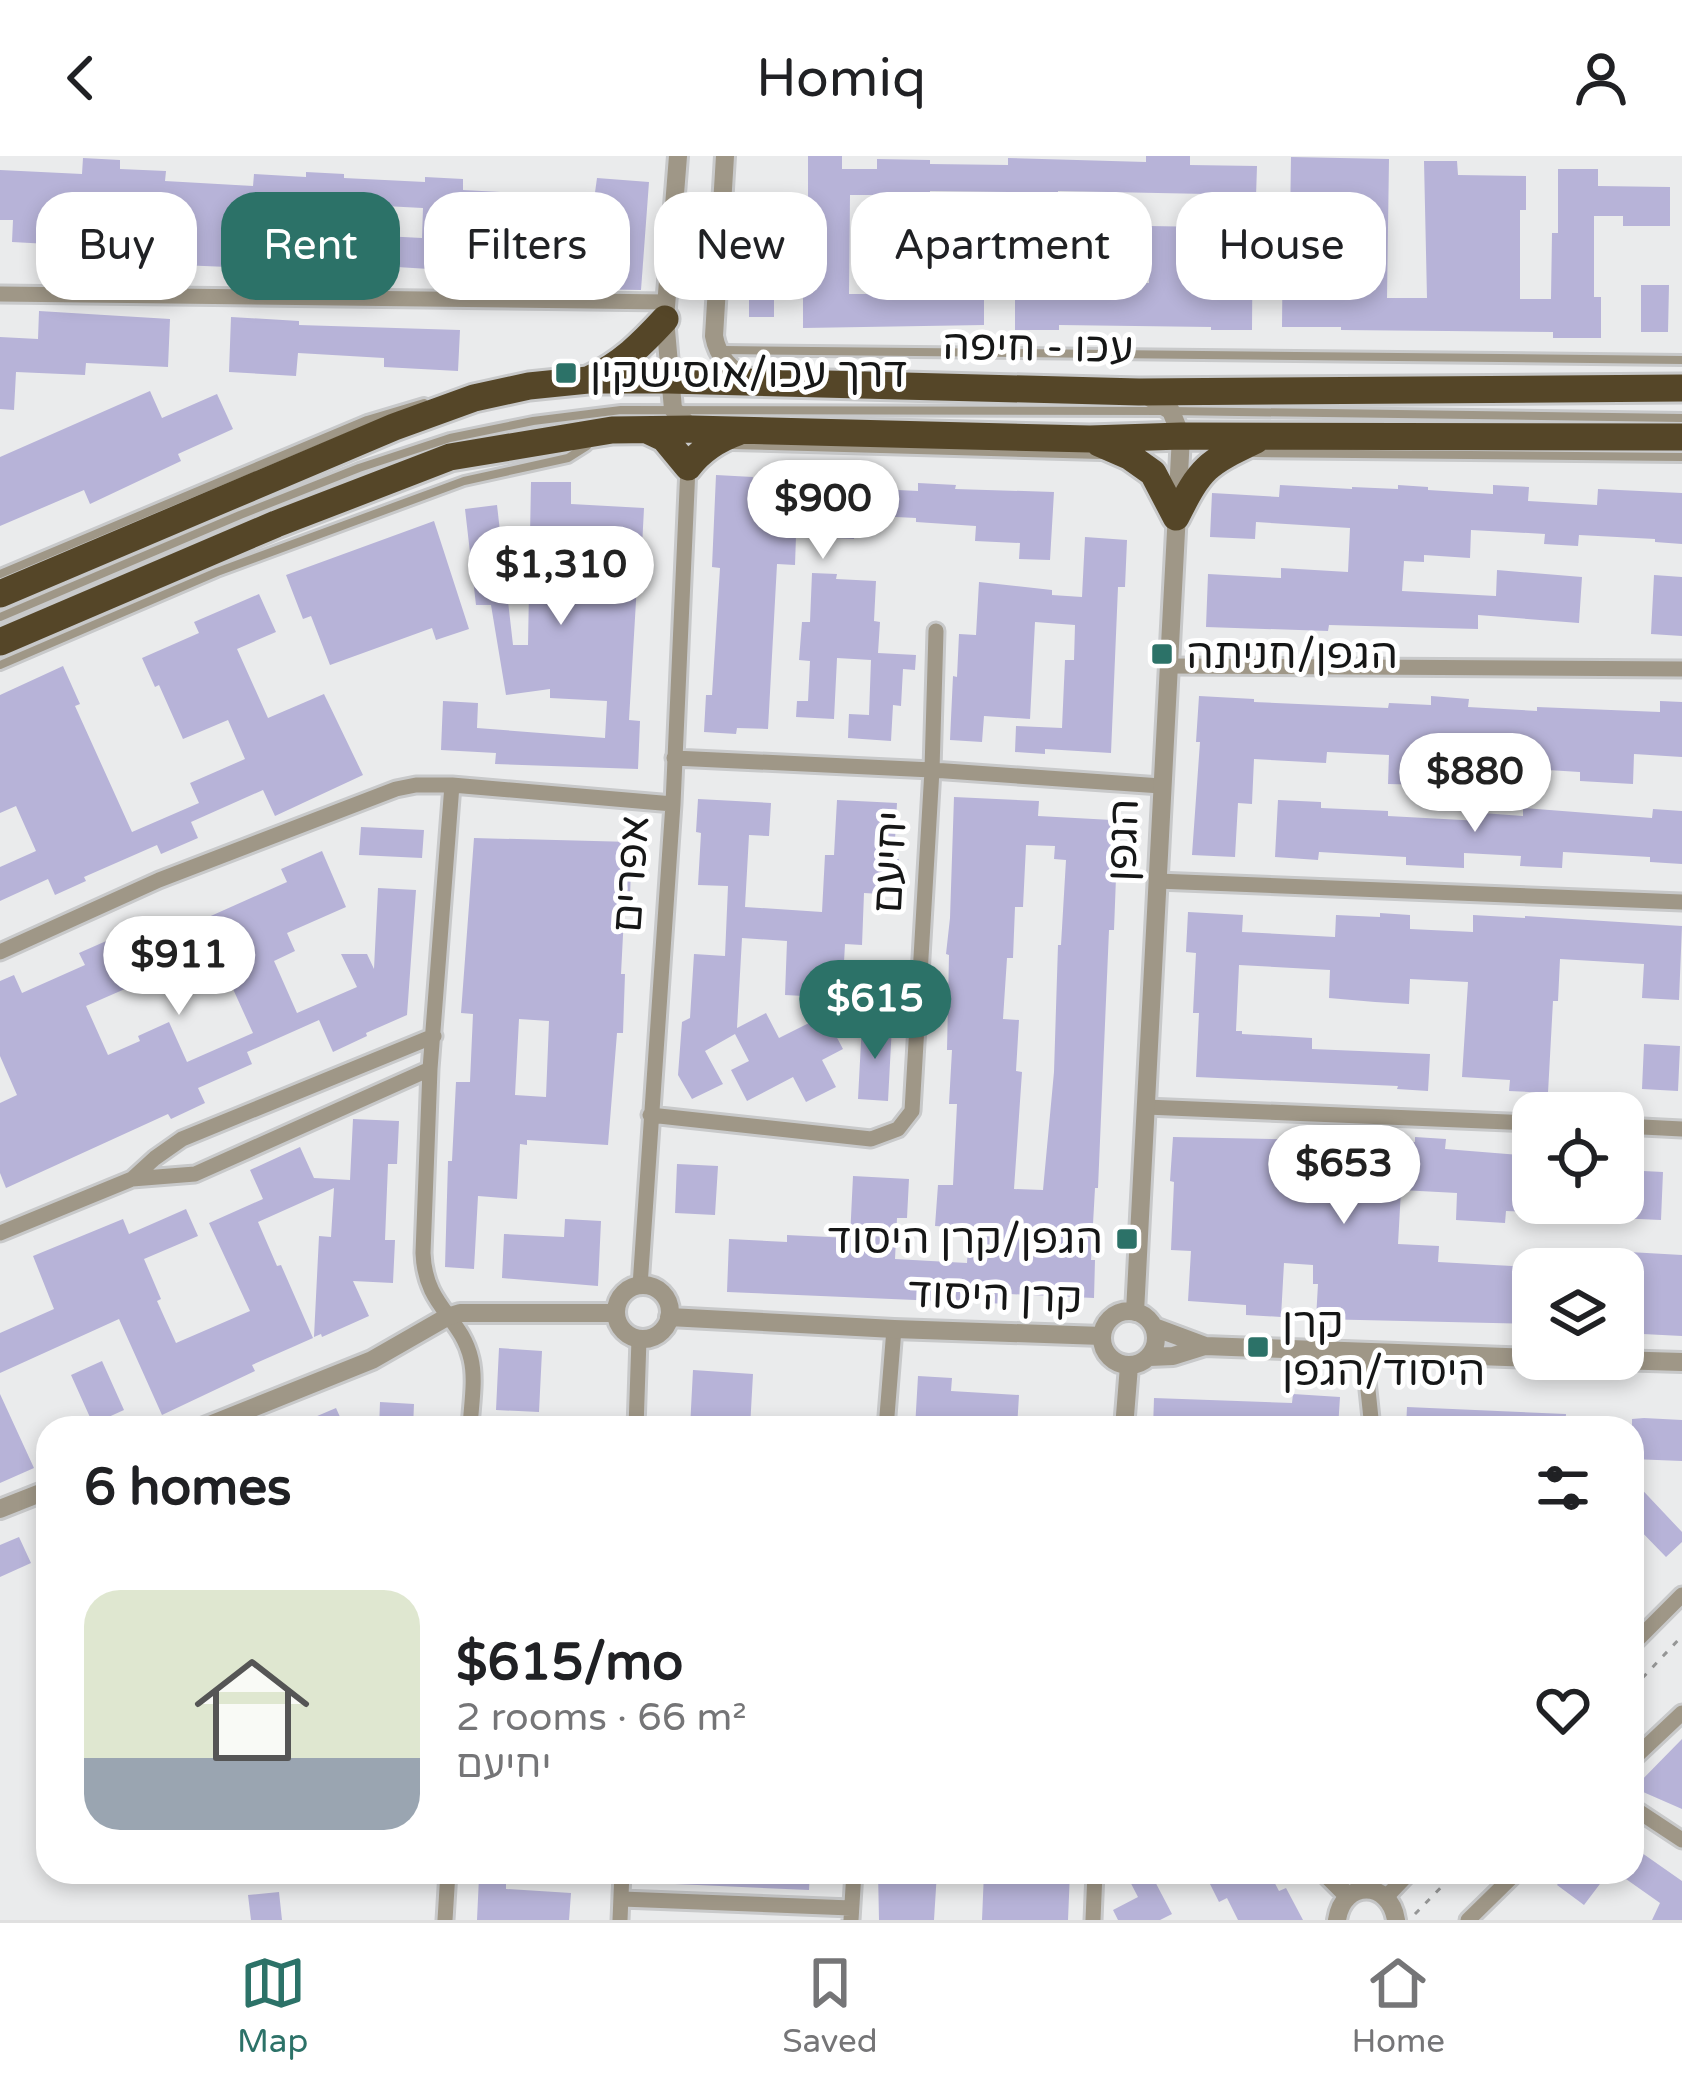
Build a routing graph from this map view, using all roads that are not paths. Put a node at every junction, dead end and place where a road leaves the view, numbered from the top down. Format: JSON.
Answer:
{"nodes":[{"id":1,"x":678,"y":156,"type":"edge"},
{"id":2,"x":725,"y":156,"type":"edge"},
{"id":3,"x":0,"y":294,"type":"edge"},
{"id":4,"x":666,"y":310,"type":"junction"},
{"id":5,"x":716,"y":350,"type":"junction"},
{"id":6,"x":1682,"y":360,"type":"edge"},
{"id":7,"x":588,"y":380,"type":"junction"},
{"id":8,"x":669,"y":380,"type":"junction"},
{"id":9,"x":750,"y":383,"type":"junction"},
{"id":10,"x":1682,"y":388,"type":"edge"},
{"id":11,"x":1139,"y":392,"type":"junction"},
{"id":12,"x":474,"y":398,"type":"junction"},
{"id":13,"x":1682,"y":418,"type":"edge"},
{"id":14,"x":1176,"y":424,"type":"junction"},
{"id":15,"x":643,"y":428,"type":"junction"},
{"id":16,"x":693,"y":428,"type":"junction"},
{"id":17,"x":612,"y":430,"type":"junction"},
{"id":18,"x":1264,"y":436,"type":"junction"},
{"id":19,"x":1682,"y":437,"type":"edge"},
{"id":20,"x":1090,"y":440,"type":"junction"},
{"id":21,"x":1335,"y":446,"type":"junction"},
{"id":22,"x":1230,"y":452,"type":"junction"},
{"id":23,"x":1129,"y":456,"type":"junction"},
{"id":24,"x":1682,"y":457,"type":"edge"},
{"id":25,"x":688,"y":467,"type":"junction"},
{"id":26,"x":1176,"y":517,"type":"junction"},
{"id":27,"x":0,"y":574,"type":"edge"},
{"id":28,"x":0,"y":594,"type":"edge"},
{"id":29,"x":0,"y":616,"type":"edge"},
{"id":30,"x":936,"y":631,"type":"dead end"},
{"id":31,"x":0,"y":642,"type":"edge"},
{"id":32,"x":0,"y":665,"type":"edge"},
{"id":33,"x":1168,"y":665,"type":"junction"},
{"id":34,"x":1682,"y":669,"type":"edge"},
{"id":35,"x":674,"y":758,"type":"junction"},
{"id":36,"x":932,"y":770,"type":"junction"},
{"id":37,"x":452,"y":785,"type":"junction"},
{"id":38,"x":1161,"y":786,"type":"junction"},
{"id":39,"x":673,"y":804,"type":"junction"},
{"id":40,"x":1157,"y":881,"type":"junction"},
{"id":41,"x":1682,"y":902,"type":"edge"},
{"id":42,"x":0,"y":952,"type":"edge"},
{"id":43,"x":434,"y":1036,"type":"junction"},
{"id":44,"x":430,"y":1069,"type":"junction"},
{"id":45,"x":1146,"y":1107,"type":"junction"},
{"id":46,"x":650,"y":1115,"type":"junction"},
{"id":47,"x":1512,"y":1122,"type":"edge"},
{"id":48,"x":1644,"y":1127,"type":"edge"},
{"id":49,"x":1682,"y":1129,"type":"edge"},
{"id":50,"x":132,"y":1179,"type":"junction"},
{"id":51,"x":0,"y":1233,"type":"edge"},
{"id":52,"x":640,"y":1286,"type":"junction"},
{"id":53,"x":1135,"y":1312,"type":"junction"},
{"id":54,"x":616,"y":1313,"type":"junction"},
{"id":55,"x":448,"y":1317,"type":"junction"},
{"id":56,"x":669,"y":1317,"type":"junction"},
{"id":57,"x":1154,"y":1327,"type":"junction"},
{"id":58,"x":893,"y":1329,"type":"junction"},
{"id":59,"x":1102,"y":1336,"type":"junction"},
{"id":60,"x":639,"y":1339,"type":"junction"},
{"id":61,"x":1205,"y":1346,"type":"junction"},
{"id":62,"x":1364,"y":1352,"type":"junction"},
{"id":63,"x":1149,"y":1357,"type":"junction"},
{"id":64,"x":1512,"y":1357,"type":"edge"},
{"id":65,"x":1644,"y":1361,"type":"edge"},
{"id":66,"x":1682,"y":1362,"type":"edge"},
{"id":67,"x":1129,"y":1366,"type":"junction"},
{"id":68,"x":232,"y":1416,"type":"edge"},
{"id":69,"x":470,"y":1416,"type":"edge"},
{"id":70,"x":636,"y":1416,"type":"edge"},
{"id":71,"x":887,"y":1416,"type":"edge"},
{"id":72,"x":1125,"y":1416,"type":"edge"},
{"id":73,"x":1371,"y":1416,"type":"edge"},
{"id":74,"x":36,"y":1495,"type":"edge"},
{"id":75,"x":0,"y":1509,"type":"edge"},
{"id":76,"x":1682,"y":1595,"type":"edge"},
{"id":77,"x":1644,"y":1633,"type":"edge"},
{"id":78,"x":1682,"y":1712,"type":"edge"},
{"id":79,"x":1644,"y":1748,"type":"edge"},
{"id":80,"x":1644,"y":1816,"type":"edge"},
{"id":81,"x":1682,"y":1840,"type":"edge"},
{"id":82,"x":447,"y":1884,"type":"edge"},
{"id":83,"x":622,"y":1884,"type":"edge"},
{"id":84,"x":853,"y":1884,"type":"edge"},
{"id":85,"x":1094,"y":1884,"type":"edge"},
{"id":86,"x":1336,"y":1884,"type":"edge"},
{"id":87,"x":1398,"y":1884,"type":"edge"},
{"id":88,"x":1504,"y":1884,"type":"edge"},
{"id":89,"x":1348,"y":1896,"type":"junction"},
{"id":90,"x":1386,"y":1897,"type":"junction"},
{"id":91,"x":622,"y":1899,"type":"junction"},
{"id":92,"x":851,"y":1914,"type":"edge"},
{"id":93,"x":445,"y":1920,"type":"edge"},
{"id":94,"x":620,"y":1920,"type":"edge"},
{"id":95,"x":1093,"y":1920,"type":"edge"},
{"id":96,"x":1337,"y":1920,"type":"edge"},
{"id":97,"x":1396,"y":1920,"type":"edge"},
{"id":98,"x":1468,"y":1920,"type":"edge"}],
"edges":[{"from":1,"to":4,"type":"street"},
{"from":2,"to":5,"type":"street"},
{"from":3,"to":4,"type":"street"},
{"from":4,"to":7,"type":"highway"},
{"from":4,"to":8,"type":"street"},
{"from":5,"to":6,"type":"lane"},
{"from":5,"to":9,"type":"street"},
{"from":7,"to":8,"type":"highway","name":"עכו - חיפה"},
{"from":7,"to":12,"type":"highway","name":"עכו - חיפה"},
{"from":8,"to":9,"type":"highway","name":"עכו - חיפה"},
{"from":8,"to":16,"type":"street"},
{"from":9,"to":11,"type":"highway","name":"עכו - חיפה"},
{"from":10,"to":11,"type":"highway","name":"עכו - חיפה"},
{"from":11,"to":14,"type":"street"},
{"from":12,"to":27,"type":"lane"},
{"from":12,"to":28,"type":"highway","name":"עכו - חיפה"},
{"from":13,"to":14,"type":"lane"},
{"from":14,"to":16,"type":"lane"},
{"from":14,"to":18,"type":"highway"},
{"from":14,"to":20,"type":"highway"},
{"from":14,"to":26,"type":"street","name":"הגפן"},
{"from":15,"to":16,"type":"highway"},
{"from":15,"to":17,"type":"highway"},
{"from":15,"to":25,"type":"highway"},
{"from":16,"to":20,"type":"highway"},
{"from":16,"to":23,"type":"lane"},
{"from":16,"to":25,"type":"highway"},
{"from":16,"to":29,"type":"lane"},
{"from":17,"to":31,"type":"highway"},
{"from":17,"to":32,"type":"lane"},
{"from":18,"to":21,"type":"highway"},
{"from":18,"to":22,"type":"highway"},
{"from":19,"to":21,"type":"highway"},
{"from":20,"to":23,"type":"highway"},
{"from":21,"to":22,"type":"lane"},
{"from":21,"to":24,"type":"lane"},
{"from":22,"to":26,"type":"highway"},
{"from":23,"to":26,"type":"highway"},
{"from":25,"to":35,"type":"street","name":"אפרים"},
{"from":26,"to":33,"type":"street","name":"הגפן"},
{"from":30,"to":36,"type":"street","name":"יחיעם"},
{"from":33,"to":34,"type":"street"},
{"from":33,"to":38,"type":"street","name":"הגפן"},
{"from":35,"to":36,"type":"street"},
{"from":35,"to":39,"type":"street","name":"אפרים"},
{"from":36,"to":38,"type":"street"},
{"from":36,"to":46,"type":"street","name":"יחיעם"},
{"from":37,"to":39,"type":"street"},
{"from":37,"to":42,"type":"street"},
{"from":37,"to":43,"type":"street"},
{"from":38,"to":40,"type":"street","name":"הגפן"},
{"from":39,"to":46,"type":"street","name":"אפרים"},
{"from":40,"to":41,"type":"street"},
{"from":40,"to":45,"type":"street","name":"הגפן"},
{"from":43,"to":44,"type":"street"},
{"from":43,"to":50,"type":"street"},
{"from":44,"to":50,"type":"street"},
{"from":44,"to":55,"type":"street"},
{"from":45,"to":47,"type":"street"},
{"from":45,"to":53,"type":"street","name":"הגפן"},
{"from":46,"to":52,"type":"street","name":"אפרים"},
{"from":48,"to":49,"type":"street"},
{"from":50,"to":51,"type":"street"},
{"from":52,"to":54,"type":"street"},
{"from":52,"to":56,"type":"street"},
{"from":53,"to":57,"type":"street"},
{"from":53,"to":59,"type":"street"},
{"from":54,"to":55,"type":"street"},
{"from":54,"to":60,"type":"street"},
{"from":55,"to":68,"type":"street"},
{"from":55,"to":69,"type":"street"},
{"from":56,"to":58,"type":"street","name":"קרן היסוד"},
{"from":56,"to":60,"type":"street"},
{"from":57,"to":61,"type":"street"},
{"from":57,"to":63,"type":"street"},
{"from":58,"to":59,"type":"street","name":"קרן היסוד"},
{"from":58,"to":71,"type":"street"},
{"from":59,"to":67,"type":"street"},
{"from":60,"to":70,"type":"street"},
{"from":61,"to":62,"type":"street"},
{"from":61,"to":63,"type":"street"},
{"from":62,"to":64,"type":"street"},
{"from":62,"to":73,"type":"street"},
{"from":63,"to":67,"type":"street"},
{"from":65,"to":66,"type":"street"},
{"from":67,"to":72,"type":"street"},
{"from":74,"to":75,"type":"street"},
{"from":76,"to":77,"type":"street"},
{"from":78,"to":79,"type":"street"},
{"from":80,"to":81,"type":"street"},
{"from":82,"to":93,"type":"street"},
{"from":83,"to":91,"type":"street"},
{"from":84,"to":92,"type":"street"},
{"from":85,"to":95,"type":"street"},
{"from":86,"to":89,"type":"street"},
{"from":87,"to":90,"type":"street"},
{"from":88,"to":98,"type":"street"},
{"from":89,"to":90,"type":"street"},
{"from":89,"to":96,"type":"street"},
{"from":90,"to":97,"type":"street"},
{"from":91,"to":92,"type":"street"},
{"from":91,"to":94,"type":"street"}]}
